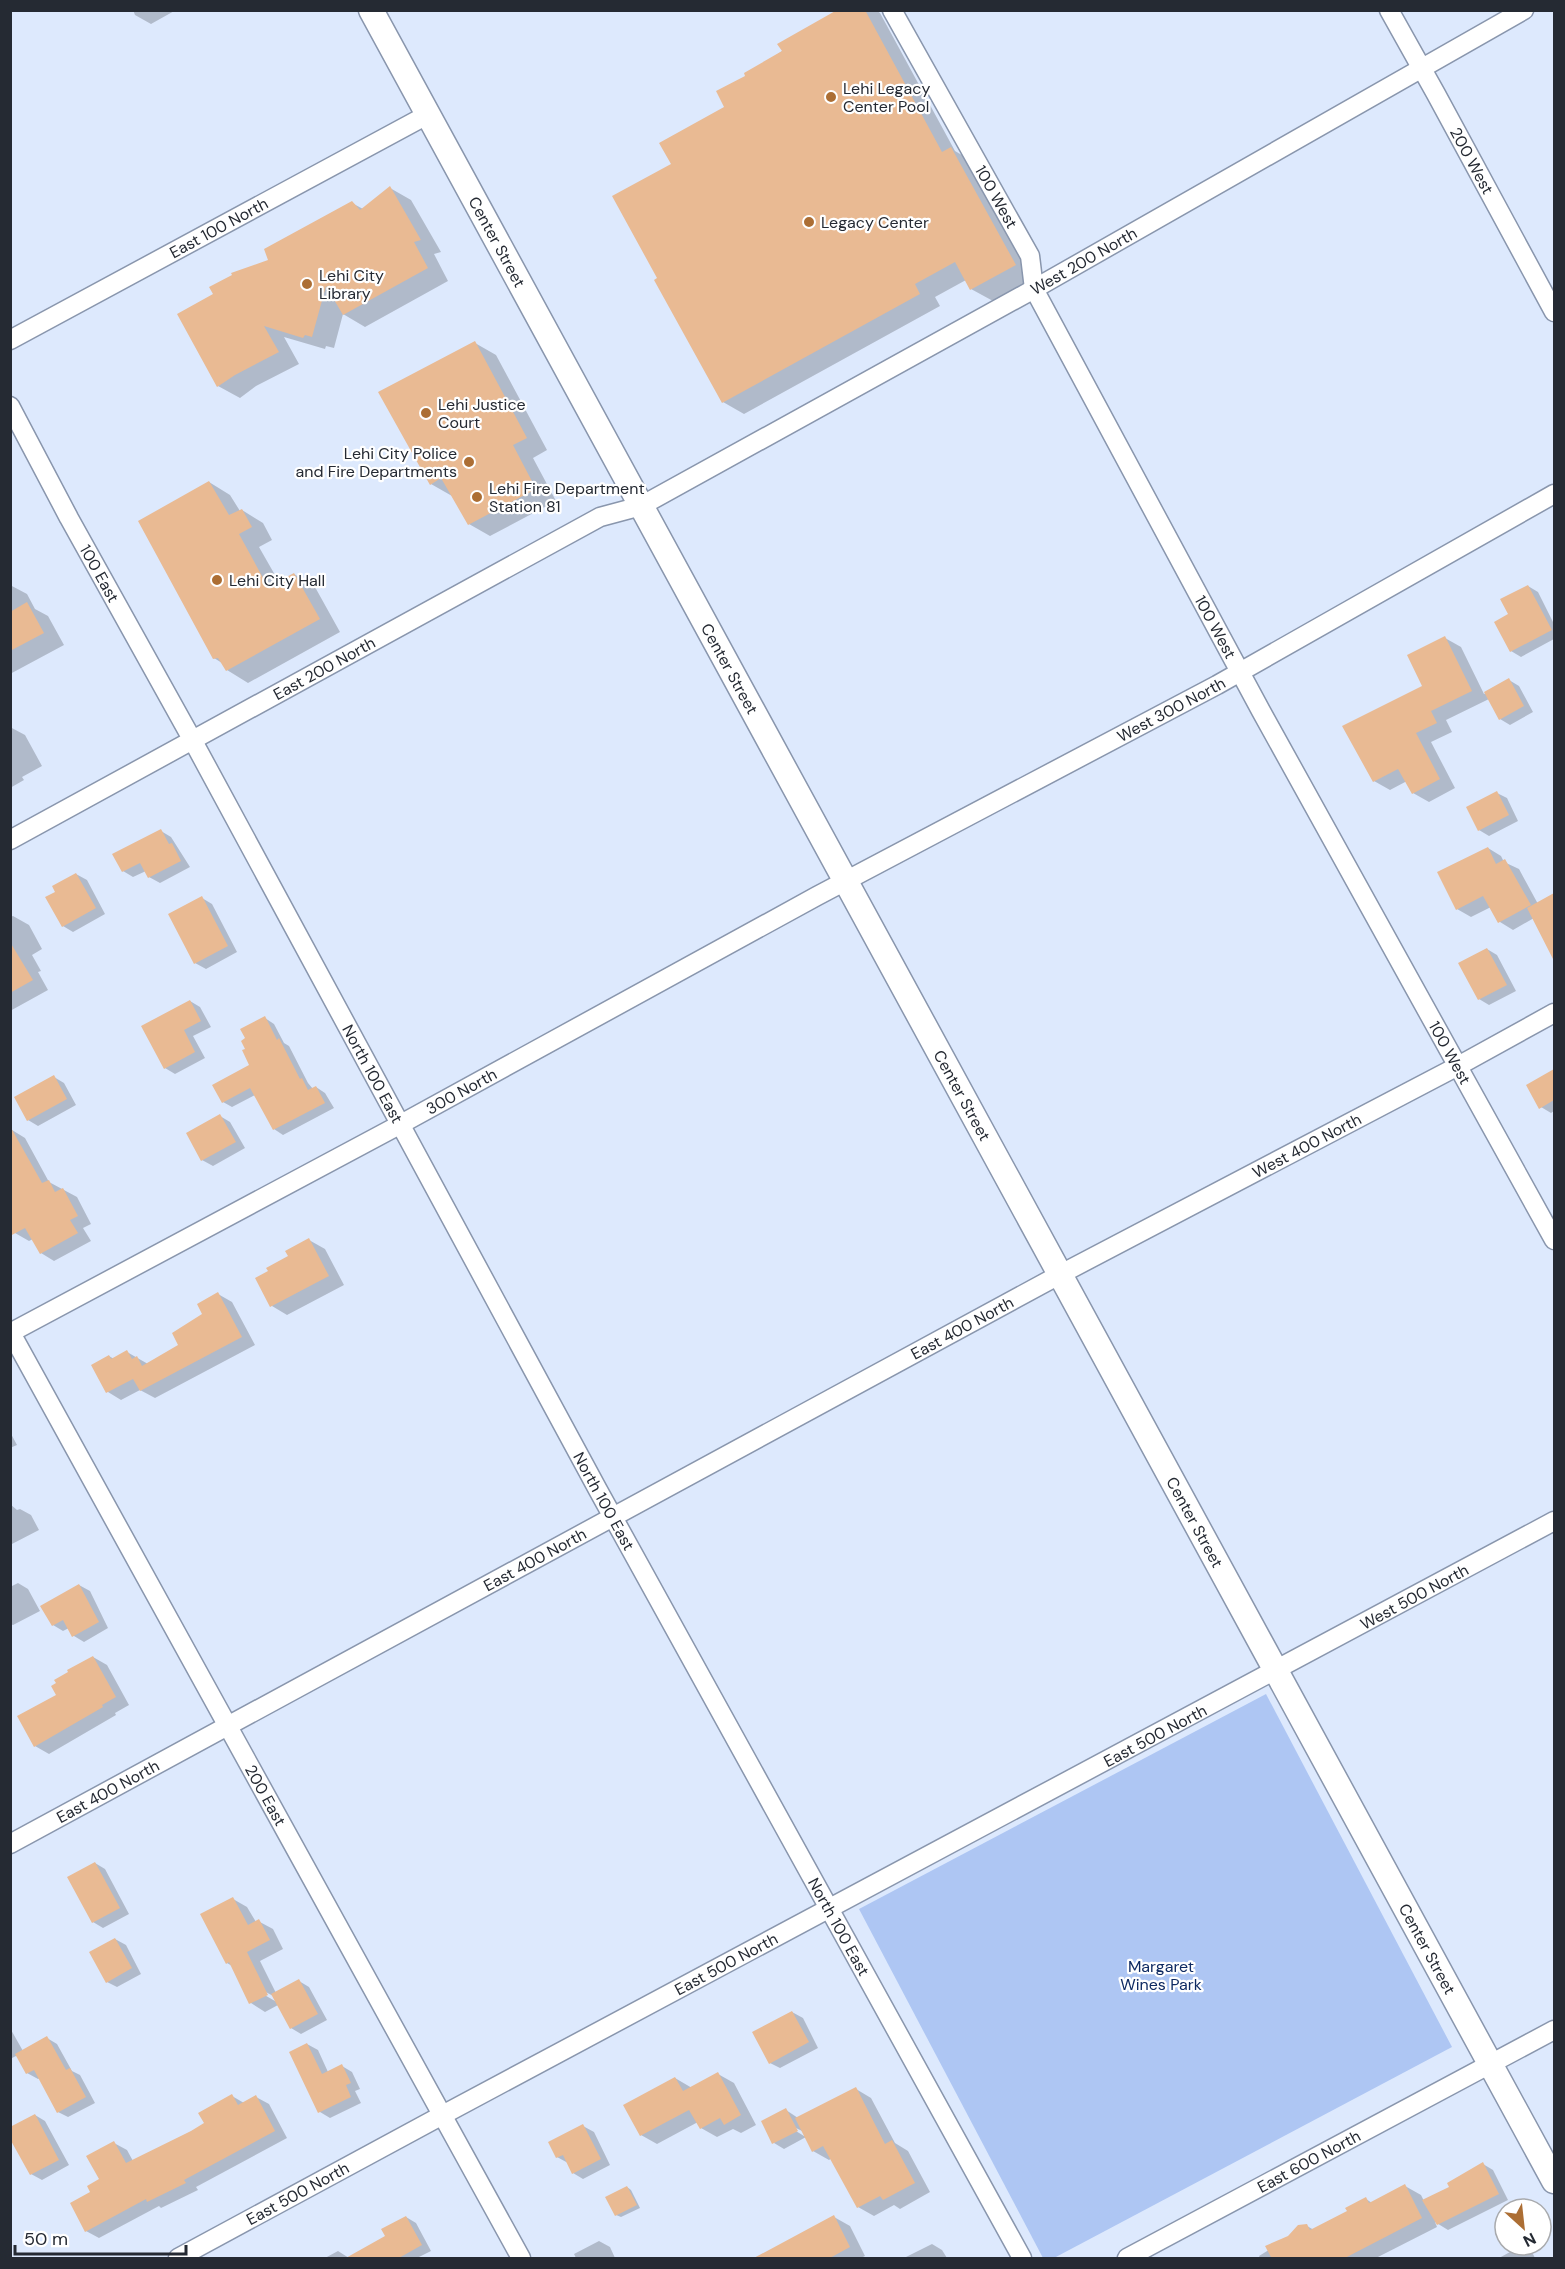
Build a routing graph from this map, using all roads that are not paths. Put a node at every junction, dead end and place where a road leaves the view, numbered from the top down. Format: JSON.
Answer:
{"nodes":[{"id":1,"x":371,"y":10,"type":"edge"},
{"id":2,"x":892,"y":10,"type":"edge"},
{"id":3,"x":1389,"y":10,"type":"edge"},
{"id":4,"x":1524,"y":10,"type":"edge"},
{"id":5,"x":1422,"y":68,"type":"junction"},
{"id":6,"x":427,"y":115,"type":"junction"},
{"id":7,"x":1034,"y":290,"type":"junction"},
{"id":8,"x":1554,"y":312,"type":"edge"},
{"id":9,"x":10,"y":340,"type":"edge"},
{"id":10,"x":10,"y":406,"type":"edge"},
{"id":11,"x":1554,"y":494,"type":"edge"},
{"id":12,"x":641,"y":506,"type":"junction"},
{"id":13,"x":1240,"y":672,"type":"junction"},
{"id":14,"x":193,"y":741,"type":"junction"},
{"id":15,"x":10,"y":840,"type":"edge"},
{"id":16,"x":846,"y":882,"type":"junction"},
{"id":17,"x":1554,"y":1013,"type":"edge"},
{"id":18,"x":1458,"y":1066,"type":"junction"},
{"id":19,"x":401,"y":1124,"type":"junction"},
{"id":20,"x":1554,"y":1240,"type":"edge"},
{"id":21,"x":1059,"y":1275,"type":"junction"},
{"id":22,"x":11,"y":1332,"type":"edge"},
{"id":23,"x":613,"y":1517,"type":"junction"},
{"id":24,"x":1554,"y":1521,"type":"edge"},
{"id":25,"x":1276,"y":1672,"type":"junction"},
{"id":26,"x":227,"y":1725,"type":"junction"},
{"id":27,"x":10,"y":1844,"type":"edge"},
{"id":28,"x":829,"y":1908,"type":"junction"},
{"id":29,"x":1554,"y":2030,"type":"edge"},
{"id":30,"x":1491,"y":2065,"type":"junction"},
{"id":31,"x":441,"y":2115,"type":"junction"},
{"id":32,"x":1554,"y":2181,"type":"edge"},
{"id":33,"x":178,"y":2259,"type":"edge"},
{"id":34,"x":521,"y":2259,"type":"edge"},
{"id":35,"x":1022,"y":2259,"type":"edge"},
{"id":36,"x":1128,"y":2259,"type":"edge"}],
"edges":[{"from":1,"to":6,"type":"street","name":"Center Street"},
{"from":2,"to":7,"type":"street","name":"100 West"},
{"from":3,"to":5,"type":"street","name":"200 West"},
{"from":4,"to":5,"type":"street","name":"West 200 North"},
{"from":5,"to":7,"type":"street","name":"West 200 North"},
{"from":5,"to":8,"type":"street","name":"200 West"},
{"from":6,"to":9,"type":"street","name":"East 100 North"},
{"from":6,"to":12,"type":"street","name":"Center Street"},
{"from":7,"to":12,"type":"street","name":"West 200 North"},
{"from":7,"to":13,"type":"street","name":"100 West"},
{"from":10,"to":14,"type":"street","name":"100 East"},
{"from":11,"to":13,"type":"street","name":"West 300 North"},
{"from":12,"to":14,"type":"street","name":"East 200 North"},
{"from":12,"to":16,"type":"street","name":"Center Street"},
{"from":13,"to":16,"type":"street","name":"West 300 North"},
{"from":13,"to":18,"type":"street","name":"100 West"},
{"from":14,"to":15,"type":"street","name":"East 200 North"},
{"from":14,"to":19,"type":"street","name":"North 100 East"},
{"from":16,"to":19,"type":"street","name":"300 North"},
{"from":16,"to":21,"type":"street","name":"Center Street"},
{"from":17,"to":18,"type":"street","name":"West 400 North"},
{"from":18,"to":20,"type":"street","name":"100 West"},
{"from":18,"to":21,"type":"street","name":"West 400 North"},
{"from":19,"to":22,"type":"street","name":"300 North"},
{"from":19,"to":23,"type":"street","name":"North 100 East"},
{"from":21,"to":23,"type":"street","name":"East 400 North"},
{"from":21,"to":25,"type":"street","name":"Center Street"},
{"from":22,"to":26,"type":"street","name":"200 East"},
{"from":23,"to":26,"type":"street","name":"East 400 North"},
{"from":23,"to":28,"type":"street","name":"North 100 East"},
{"from":24,"to":25,"type":"street","name":"West 500 North"},
{"from":25,"to":28,"type":"street","name":"East 500 North"},
{"from":25,"to":30,"type":"street","name":"Center Street"},
{"from":26,"to":27,"type":"street","name":"East 400 North"},
{"from":26,"to":31,"type":"street","name":"200 East"},
{"from":28,"to":31,"type":"street","name":"East 500 North"},
{"from":28,"to":35,"type":"street","name":"North 100 East"},
{"from":29,"to":30,"type":"street","name":"East 600 North"},
{"from":30,"to":32,"type":"street","name":"Center Street"},
{"from":30,"to":36,"type":"street","name":"East 600 North"},
{"from":31,"to":33,"type":"street","name":"East 500 North"},
{"from":31,"to":34,"type":"street","name":"200 East"}]}
